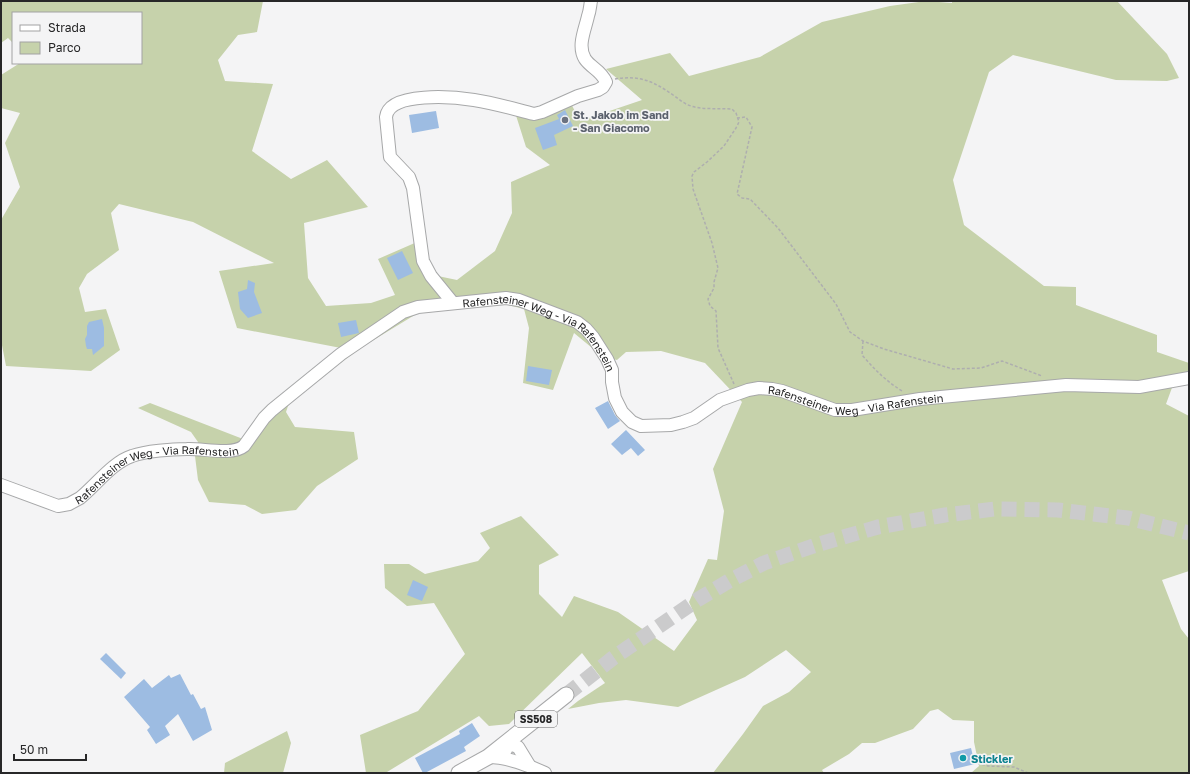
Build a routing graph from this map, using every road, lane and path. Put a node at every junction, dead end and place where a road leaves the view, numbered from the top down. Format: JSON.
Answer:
{"nodes":[{"id":1,"x":591,"y":1,"type":"edge"},
{"id":2,"x":606,"y":82,"type":"junction"},
{"id":3,"x":737,"y":118,"type":"junction"},
{"id":4,"x":453,"y":303,"type":"junction"},
{"id":5,"x":863,"y":342,"type":"junction"},
{"id":6,"x":1045,"y":377,"type":"dead end"},
{"id":7,"x":1189,"y":378,"type":"edge"},
{"id":8,"x":737,"y":394,"type":"junction"},
{"id":9,"x":906,"y":401,"type":"junction"},
{"id":10,"x":1,"y":485,"type":"edge"},
{"id":11,"x":566,"y":695,"type":"tunnel mouth"},
{"id":12,"x":512,"y":745,"type":"junction"},
{"id":13,"x":488,"y":757,"type":"junction"},
{"id":14,"x":509,"y":760,"type":"junction"},
{"id":15,"x":977,"y":763,"type":"dead end"},
{"id":16,"x":529,"y":765,"type":"junction"},
{"id":17,"x":459,"y":773,"type":"edge"},
{"id":18,"x":545,"y":773,"type":"edge"},
{"id":19,"x":1028,"y":773,"type":"edge"}],
"edges":[{"from":1,"to":2,"type":"street"},
{"from":2,"to":3,"type":"path"},
{"from":2,"to":4,"type":"street"},
{"from":3,"to":5,"type":"path"},
{"from":3,"to":8,"type":"path"},
{"from":4,"to":8,"type":"street","name":"Rafensteiner Weg - Via Rafenstein"},
{"from":4,"to":10,"type":"street","name":"Rafensteiner Weg - Via Rafenstein"},
{"from":5,"to":6,"type":"path"},
{"from":5,"to":9,"type":"path"},
{"from":7,"to":9,"type":"street","name":"Rafensteiner Weg - Via Rafenstein"},
{"from":8,"to":9,"type":"street","name":"Rafensteiner Weg - Via Rafenstein"},
{"from":11,"to":12,"type":"main road","number":"SS508"},
{"from":12,"to":13,"type":"main road","number":"SS508"},
{"from":12,"to":14,"type":"street"},
{"from":12,"to":16,"type":"street"},
{"from":13,"to":14,"type":"street"},
{"from":13,"to":17,"type":"main road","number":"SS508"},
{"from":14,"to":16,"type":"street"},
{"from":15,"to":19,"type":"path"},
{"from":16,"to":18,"type":"street"}]}
